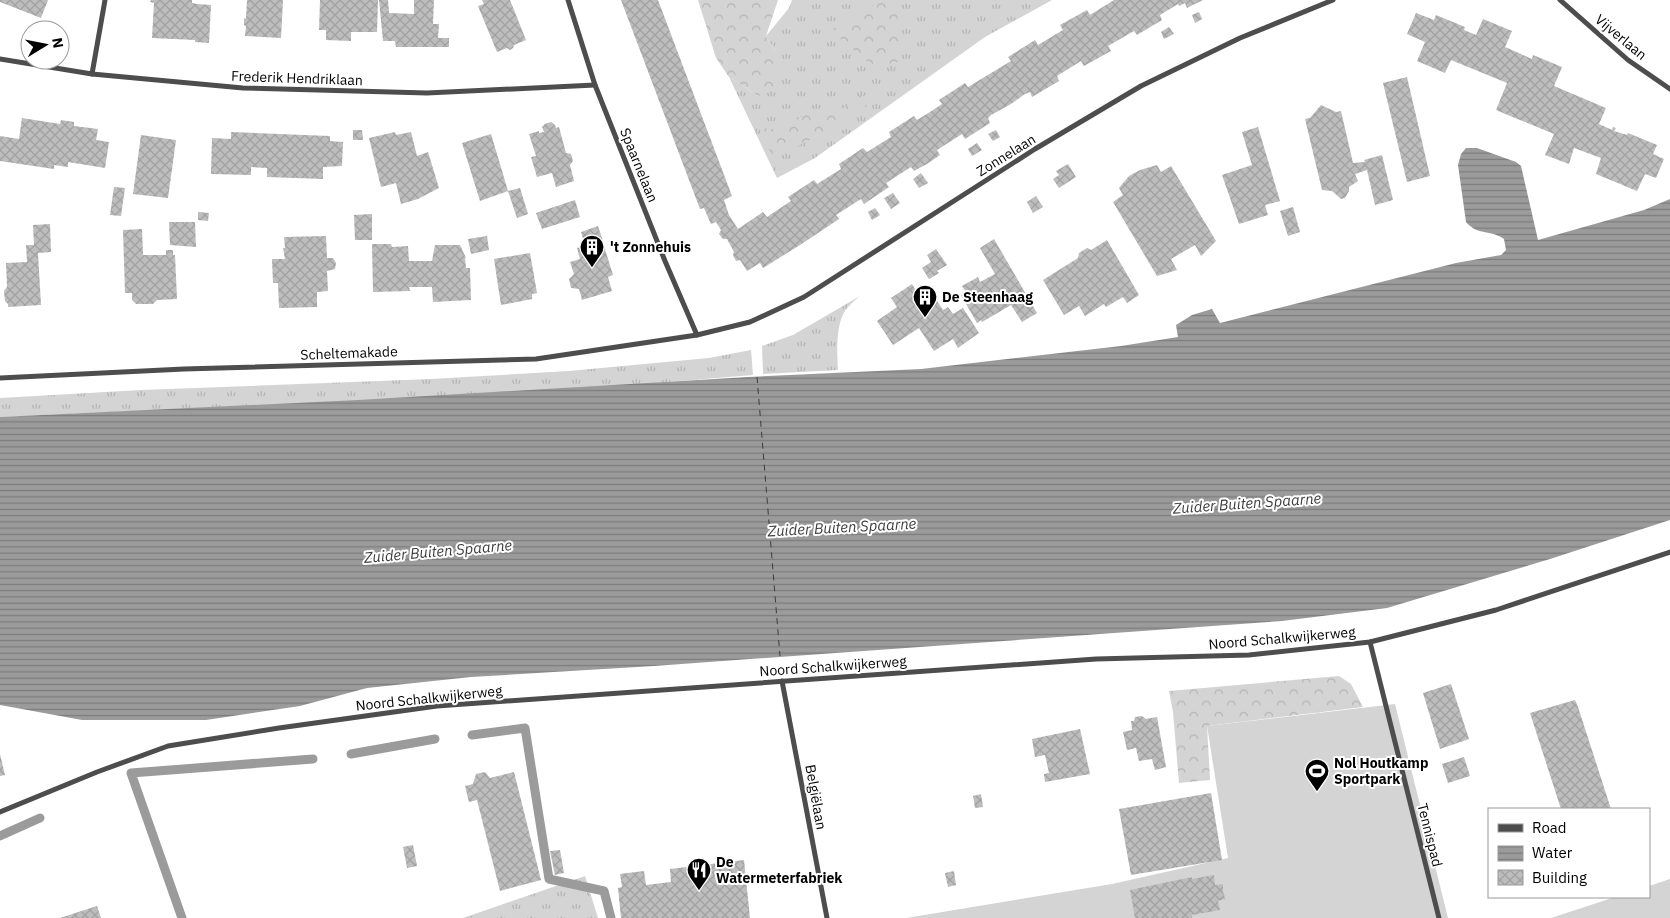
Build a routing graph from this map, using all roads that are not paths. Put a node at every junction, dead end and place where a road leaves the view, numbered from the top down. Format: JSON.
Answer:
{"nodes":[{"id":1,"x":105,"y":0,"type":"edge"},
{"id":2,"x":568,"y":0,"type":"edge"},
{"id":3,"x":1333,"y":0,"type":"edge"},
{"id":4,"x":1560,"y":0,"type":"edge"},
{"id":5,"x":0,"y":59,"type":"edge"},
{"id":6,"x":92,"y":74,"type":"junction"},
{"id":7,"x":595,"y":85,"type":"junction"},
{"id":8,"x":1670,"y":89,"type":"edge"},
{"id":9,"x":697,"y":335,"type":"junction"},
{"id":10,"x":0,"y":378,"type":"edge"},
{"id":11,"x":1670,"y":552,"type":"edge"},
{"id":12,"x":1370,"y":642,"type":"junction"},
{"id":13,"x":782,"y":681,"type":"junction"},
{"id":14,"x":0,"y":812,"type":"edge"},
{"id":15,"x":827,"y":918,"type":"edge"},
{"id":16,"x":1439,"y":918,"type":"edge"}],
"edges":[{"from":1,"to":6,"type":"street"},
{"from":2,"to":7,"type":"street","name":"Spaarnelaan"},
{"from":3,"to":9,"type":"street","name":"Zonnelaan"},
{"from":4,"to":8,"type":"street","name":"Vijverlaan"},
{"from":5,"to":6,"type":"street","name":"Frederik Hendriklaan"},
{"from":6,"to":7,"type":"street","name":"Frederik Hendriklaan"},
{"from":7,"to":9,"type":"street","name":"Spaarnelaan"},
{"from":9,"to":10,"type":"street","name":"Scheltemakade"},
{"from":11,"to":12,"type":"street","name":"Noord Schalkwijkerweg"},
{"from":12,"to":13,"type":"street","name":"Noord Schalkwijkerweg"},
{"from":12,"to":16,"type":"street","name":"Tennispad"},
{"from":13,"to":14,"type":"street","name":"Noord Schalkwijkerweg"},
{"from":13,"to":15,"type":"street","name":"Belgiëlaan"}]}
